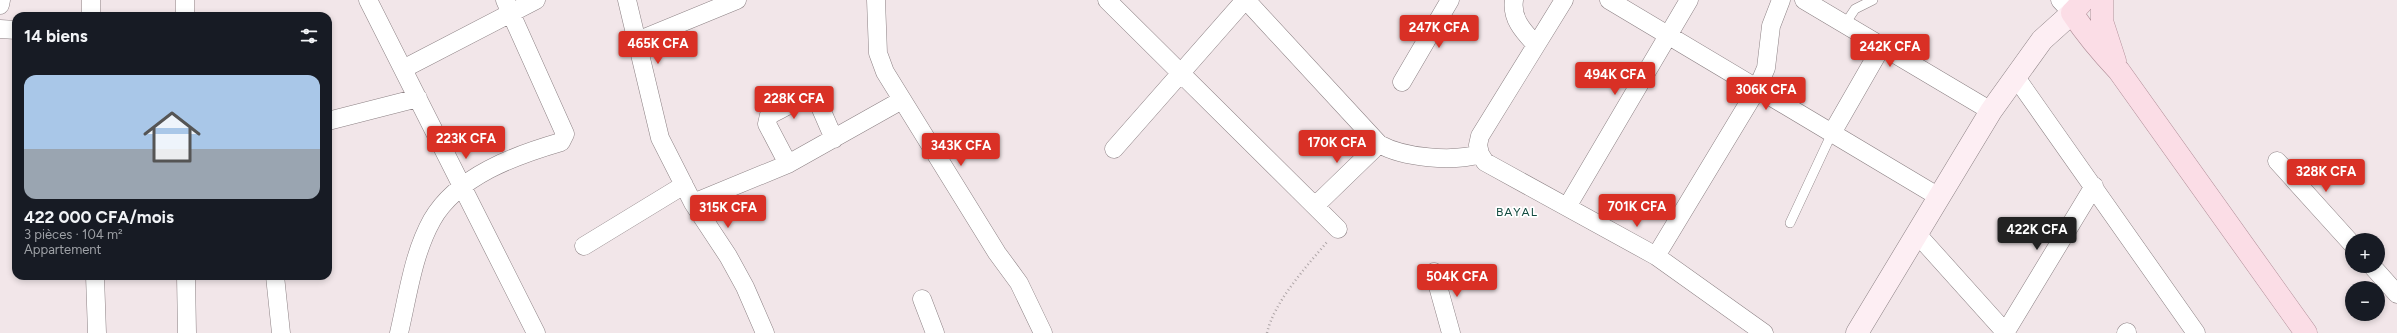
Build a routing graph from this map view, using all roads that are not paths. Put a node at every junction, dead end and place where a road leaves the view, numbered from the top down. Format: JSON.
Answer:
{"nodes":[{"id":1,"x":1,"y":0,"type":"edge"},
{"id":2,"x":91,"y":0,"type":"edge"},
{"id":3,"x":185,"y":0,"type":"edge"},
{"id":4,"x":368,"y":0,"type":"edge"},
{"id":5,"x":536,"y":0,"type":"edge"},
{"id":6,"x":627,"y":0,"type":"edge"},
{"id":7,"x":737,"y":0,"type":"edge"},
{"id":8,"x":876,"y":0,"type":"edge"},
{"id":9,"x":1107,"y":0,"type":"edge"},
{"id":10,"x":1245,"y":0,"type":"edge"},
{"id":11,"x":1450,"y":0,"type":"edge"},
{"id":12,"x":1514,"y":0,"type":"edge"},
{"id":13,"x":1564,"y":0,"type":"edge"},
{"id":14,"x":1609,"y":0,"type":"edge"},
{"id":15,"x":1689,"y":0,"type":"edge"},
{"id":16,"x":1781,"y":0,"type":"edge"},
{"id":17,"x":1804,"y":0,"type":"edge"},
{"id":18,"x":1873,"y":0,"type":"edge"},
{"id":19,"x":2102,"y":0,"type":"edge"},
{"id":20,"x":2072,"y":4,"type":"edge"},
{"id":21,"x":0,"y":5,"type":"edge"},
{"id":22,"x":508,"y":6,"type":"edge"},
{"id":23,"x":91,"y":12,"type":"edge"},
{"id":24,"x":185,"y":12,"type":"edge"},
{"id":25,"x":1845,"y":24,"type":"junction"},
{"id":26,"x":0,"y":29,"type":"edge"},
{"id":27,"x":12,"y":30,"type":"edge"},
{"id":28,"x":1668,"y":35,"type":"junction"},
{"id":29,"x":636,"y":41,"type":"junction"},
{"id":30,"x":1536,"y":45,"type":"junction"},
{"id":31,"x":1882,"y":46,"type":"junction"},
{"id":32,"x":403,"y":69,"type":"junction"},
{"id":33,"x":2119,"y":71,"type":"junction"},
{"id":34,"x":1181,"y":72,"type":"junction"},
{"id":35,"x":2015,"y":76,"type":"junction"},
{"id":36,"x":1402,"y":82,"type":"dead end"},
{"id":37,"x":1757,"y":88,"type":"junction"},
{"id":38,"x":418,"y":98,"type":"junction"},
{"id":39,"x":902,"y":100,"type":"junction"},
{"id":40,"x":1991,"y":111,"type":"junction"},
{"id":41,"x":332,"y":120,"type":"edge"},
{"id":42,"x":1832,"y":133,"type":"junction"},
{"id":43,"x":834,"y":139,"type":"junction"},
{"id":44,"x":1379,"y":144,"type":"junction"},
{"id":45,"x":1114,"y":149,"type":"dead end"},
{"id":46,"x":1480,"y":154,"type":"junction"},
{"id":47,"x":2277,"y":161,"type":"dead end"},
{"id":48,"x":788,"y":164,"type":"junction"},
{"id":49,"x":462,"y":185,"type":"junction"},
{"id":50,"x":684,"y":185,"type":"junction"},
{"id":51,"x":2094,"y":186,"type":"junction"},
{"id":52,"x":1939,"y":197,"type":"junction"},
{"id":53,"x":693,"y":203,"type":"junction"},
{"id":54,"x":1316,"y":205,"type":"junction"},
{"id":55,"x":1567,"y":207,"type":"junction"},
{"id":56,"x":1790,"y":223,"type":"dead end"},
{"id":57,"x":1338,"y":229,"type":"road end"},
{"id":58,"x":1917,"y":234,"type":"junction"},
{"id":59,"x":2345,"y":236,"type":"edge"},
{"id":60,"x":584,"y":246,"type":"dead end"},
{"id":61,"x":1656,"y":256,"type":"junction"},
{"id":62,"x":1434,"y":272,"type":"dead end"},
{"id":63,"x":2378,"y":273,"type":"edge"},
{"id":64,"x":95,"y":280,"type":"edge"},
{"id":65,"x":186,"y":280,"type":"edge"},
{"id":66,"x":275,"y":280,"type":"edge"},
{"id":67,"x":2397,"y":294,"type":"edge"},
{"id":68,"x":922,"y":300,"type":"dead end"},
{"id":69,"x":97,"y":333,"type":"edge"},
{"id":70,"x":187,"y":333,"type":"edge"},
{"id":71,"x":281,"y":333,"type":"edge"},
{"id":72,"x":399,"y":333,"type":"edge"},
{"id":73,"x":536,"y":333,"type":"edge"},
{"id":74,"x":765,"y":333,"type":"edge"},
{"id":75,"x":935,"y":333,"type":"edge"},
{"id":76,"x":1043,"y":333,"type":"edge"},
{"id":77,"x":1451,"y":333,"type":"edge"},
{"id":78,"x":1764,"y":333,"type":"edge"},
{"id":79,"x":1857,"y":333,"type":"edge"},
{"id":80,"x":2005,"y":333,"type":"edge"},
{"id":81,"x":2196,"y":333,"type":"edge"},
{"id":82,"x":2306,"y":333,"type":"edge"}],
"edges":[{"from":1,"to":21,"type":"street"},
{"from":2,"to":23,"type":"street"},
{"from":3,"to":24,"type":"street"},
{"from":4,"to":32,"type":"street"},
{"from":5,"to":22,"type":"street"},
{"from":6,"to":29,"type":"street"},
{"from":7,"to":29,"type":"street"},
{"from":8,"to":39,"type":"street"},
{"from":9,"to":34,"type":"street"},
{"from":10,"to":34,"type":"street"},
{"from":10,"to":44,"type":"street"},
{"from":11,"to":36,"type":"street"},
{"from":12,"to":30,"type":"street"},
{"from":13,"to":30,"type":"street"},
{"from":14,"to":28,"type":"street"},
{"from":15,"to":28,"type":"street"},
{"from":16,"to":37,"type":"street"},
{"from":17,"to":25,"type":"street"},
{"from":18,"to":25,"type":"lane"},
{"from":19,"to":33,"type":"main road"},
{"from":20,"to":33,"type":"main road"},
{"from":20,"to":35,"type":"street"},
{"from":22,"to":32,"type":"street"},
{"from":22,"to":49,"type":"street"},
{"from":25,"to":31,"type":"street"},
{"from":26,"to":27,"type":"street"},
{"from":28,"to":37,"type":"street"},
{"from":28,"to":55,"type":"street"},
{"from":29,"to":50,"type":"street"},
{"from":30,"to":46,"type":"street"},
{"from":31,"to":40,"type":"street"},
{"from":31,"to":42,"type":"street"},
{"from":32,"to":38,"type":"street"},
{"from":33,"to":82,"type":"main road"},
{"from":34,"to":45,"type":"street"},
{"from":34,"to":54,"type":"street"},
{"from":35,"to":40,"type":"street"},
{"from":35,"to":51,"type":"street"},
{"from":37,"to":42,"type":"street"},
{"from":37,"to":61,"type":"street"},
{"from":38,"to":41,"type":"street"},
{"from":38,"to":49,"type":"street"},
{"from":39,"to":43,"type":"street"},
{"from":39,"to":76,"type":"street"},
{"from":40,"to":52,"type":"street"},
{"from":42,"to":52,"type":"street"},
{"from":42,"to":56,"type":"lane"},
{"from":43,"to":48,"type":"street"},
{"from":43,"to":48,"type":"street"},
{"from":44,"to":46,"type":"street"},
{"from":44,"to":54,"type":"street"},
{"from":46,"to":55,"type":"street"},
{"from":47,"to":59,"type":"street"},
{"from":48,"to":53,"type":"street"},
{"from":49,"to":72,"type":"street"},
{"from":49,"to":73,"type":"street"},
{"from":50,"to":53,"type":"street"},
{"from":50,"to":60,"type":"street"},
{"from":51,"to":80,"type":"street"},
{"from":51,"to":81,"type":"street"},
{"from":52,"to":58,"type":"street"},
{"from":53,"to":74,"type":"street"},
{"from":54,"to":57,"type":"street"},
{"from":55,"to":61,"type":"street"},
{"from":58,"to":79,"type":"street"},
{"from":58,"to":80,"type":"street"},
{"from":61,"to":78,"type":"street"},
{"from":62,"to":77,"type":"street"},
{"from":63,"to":67,"type":"street"},
{"from":64,"to":69,"type":"street"},
{"from":65,"to":70,"type":"street"},
{"from":66,"to":71,"type":"street"},
{"from":68,"to":75,"type":"street"}]}
